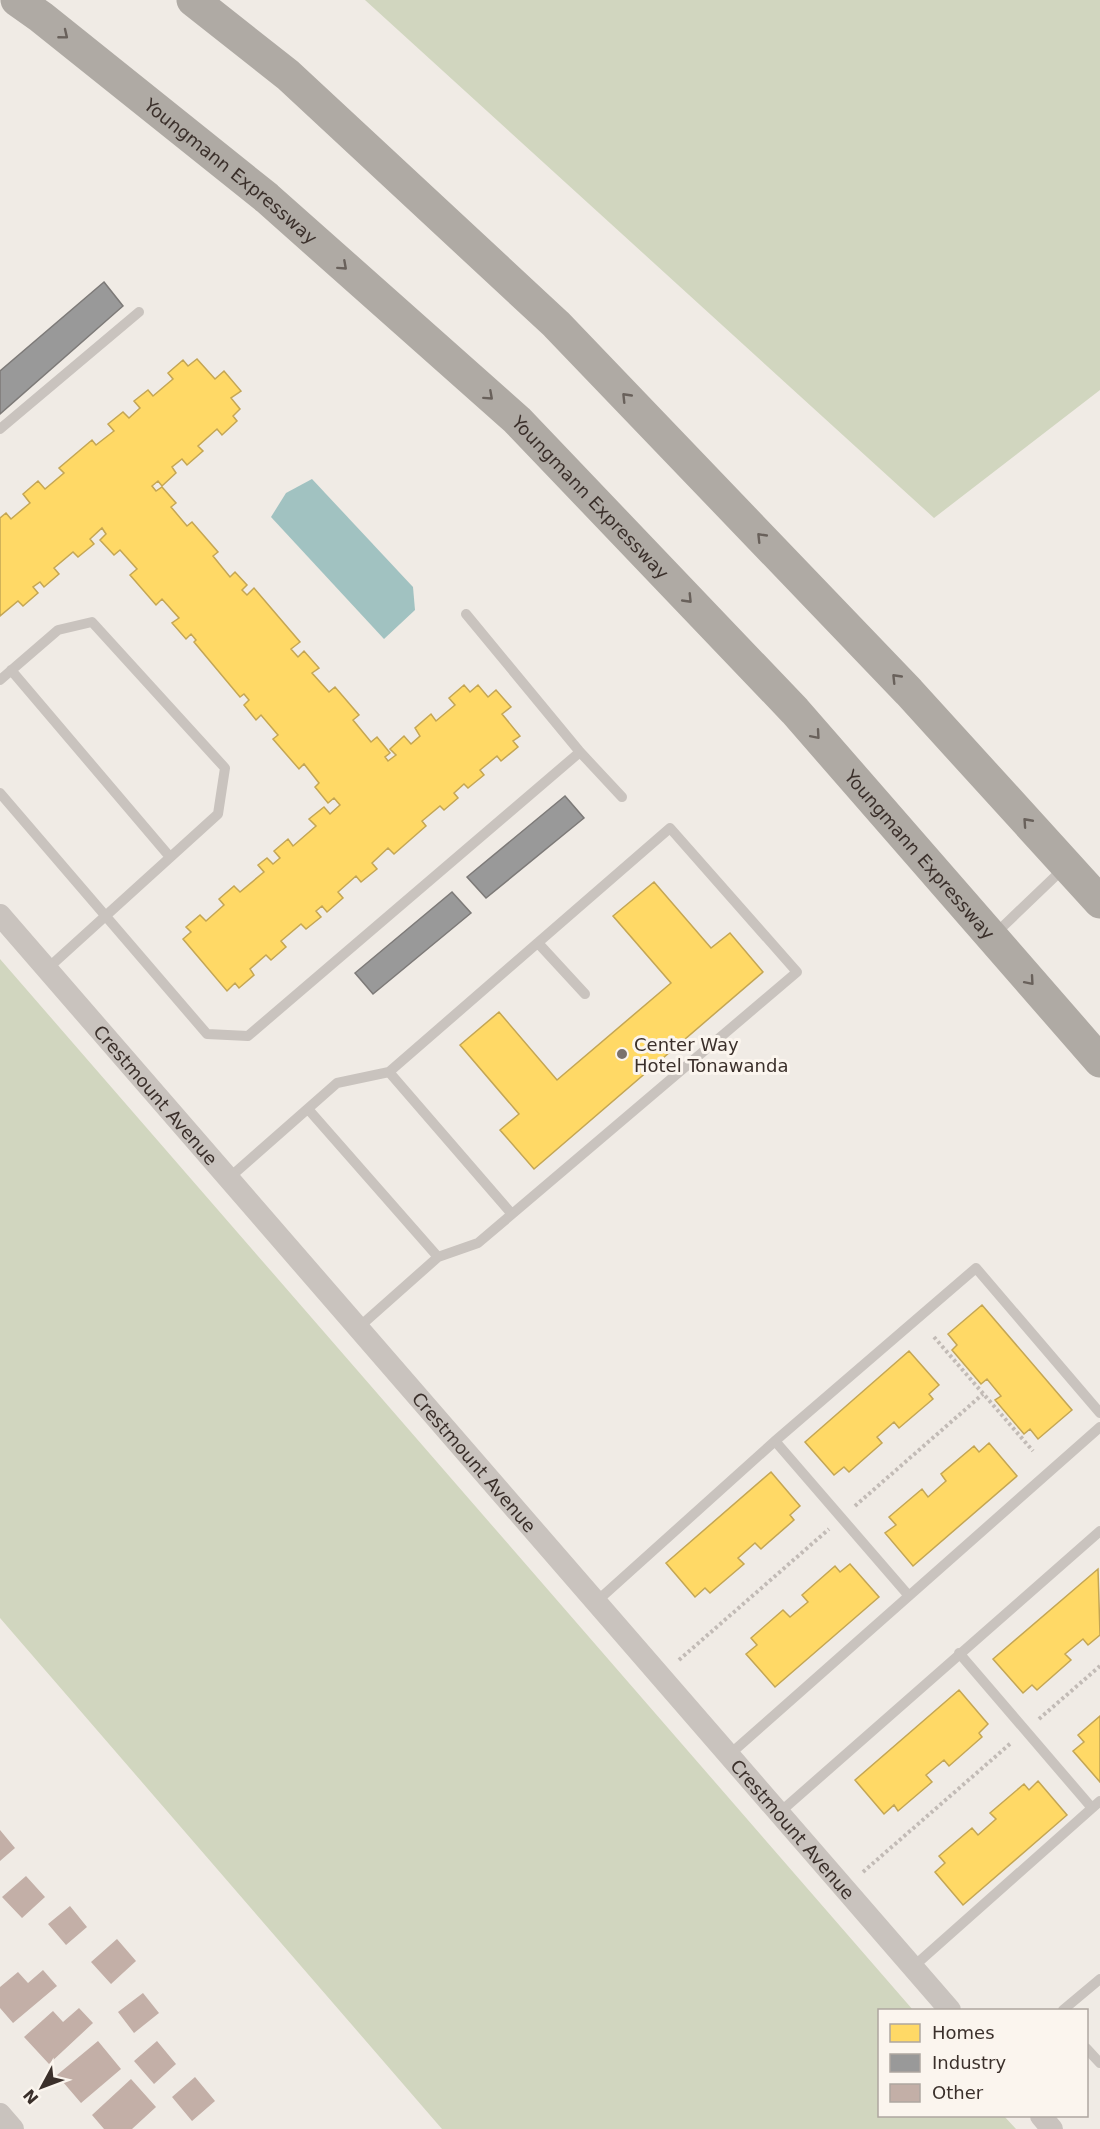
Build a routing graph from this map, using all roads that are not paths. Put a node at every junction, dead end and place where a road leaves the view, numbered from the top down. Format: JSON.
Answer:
{"nodes":[{"id":1,"x":17,"y":0,"type":"edge"},
{"id":2,"x":193,"y":0,"type":"edge"},
{"id":3,"x":139,"y":312,"type":"dead end"},
{"id":4,"x":0,"y":429,"type":"edge"},
{"id":5,"x":466,"y":614,"type":"dead end"},
{"id":6,"x":11,"y":670,"type":"junction"},
{"id":7,"x":0,"y":680,"type":"edge"},
{"id":8,"x":580,"y":752,"type":"junction"},
{"id":9,"x":0,"y":793,"type":"edge"},
{"id":10,"x":622,"y":798,"type":"dead end"},
{"id":11,"x":170,"y":857,"type":"junction"},
{"id":12,"x":1067,"y":865,"type":"junction"},
{"id":13,"x":1100,"y":902,"type":"edge"},
{"id":14,"x":0,"y":915,"type":"edge"},
{"id":15,"x":105,"y":916,"type":"junction"},
{"id":16,"x":992,"y":937,"type":"junction"},
{"id":17,"x":538,"y":943,"type":"junction"},
{"id":18,"x":46,"y":969,"type":"junction"},
{"id":19,"x":585,"y":994,"type":"dead end"},
{"id":20,"x":1100,"y":1061,"type":"edge"},
{"id":21,"x":389,"y":1072,"type":"junction"},
{"id":22,"x":308,"y":1109,"type":"junction"},
{"id":23,"x":229,"y":1178,"type":"junction"},
{"id":24,"x":511,"y":1213,"type":"junction"},
{"id":25,"x":438,"y":1257,"type":"junction"},
{"id":26,"x":358,"y":1328,"type":"junction"},
{"id":27,"x":1100,"y":1413,"type":"edge"},
{"id":28,"x":1100,"y":1427,"type":"edge"},
{"id":29,"x":775,"y":1441,"type":"junction"},
{"id":30,"x":1100,"y":1531,"type":"edge"},
{"id":31,"x":909,"y":1596,"type":"junction"},
{"id":32,"x":596,"y":1602,"type":"junction"},
{"id":33,"x":959,"y":1653,"type":"junction"},
{"id":34,"x":729,"y":1755,"type":"junction"},
{"id":35,"x":1096,"y":1805,"type":"edge"},
{"id":36,"x":779,"y":1813,"type":"junction"},
{"id":37,"x":913,"y":1967,"type":"junction"},
{"id":38,"x":1100,"y":1979,"type":"edge"},
{"id":39,"x":949,"y":2009,"type":"edge"},
{"id":40,"x":1064,"y":2009,"type":"edge"},
{"id":41,"x":1088,"y":2050,"type":"edge"},
{"id":42,"x":1100,"y":2063,"type":"edge"},
{"id":43,"x":0,"y":2114,"type":"edge"},
{"id":44,"x":1043,"y":2117,"type":"edge"},
{"id":45,"x":13,"y":2129,"type":"edge"},
{"id":46,"x":1052,"y":2129,"type":"edge"}],
"edges":[{"from":1,"to":16,"type":"highway","name":"Youngmann Expressway","one_way":true},
{"from":12,"to":2,"type":"highway","one_way":true},
{"from":3,"to":4,"type":"lane"},
{"from":5,"to":8,"type":"lane"},
{"from":6,"to":7,"type":"lane"},
{"from":6,"to":11,"type":"lane"},
{"from":6,"to":11,"type":"lane"},
{"from":8,"to":10,"type":"lane"},
{"from":8,"to":15,"type":"lane"},
{"from":9,"to":15,"type":"lane"},
{"from":11,"to":15,"type":"lane"},
{"from":12,"to":13,"type":"highway"},
{"from":12,"to":16,"type":"lane"},
{"from":14,"to":18,"type":"street","name":"Crestmount Avenue"},
{"from":15,"to":18,"type":"lane"},
{"from":16,"to":20,"type":"highway","name":"Youngmann Expressway","one_way":true},
{"from":17,"to":19,"type":"lane"},
{"from":17,"to":21,"type":"lane"},
{"from":17,"to":24,"type":"lane"},
{"from":18,"to":23,"type":"street","name":"Crestmount Avenue"},
{"from":21,"to":22,"type":"lane"},
{"from":21,"to":24,"type":"lane"},
{"from":22,"to":23,"type":"lane"},
{"from":22,"to":25,"type":"lane"},
{"from":23,"to":26,"type":"street","name":"Crestmount Avenue"},
{"from":24,"to":25,"type":"lane"},
{"from":25,"to":26,"type":"lane"},
{"from":26,"to":32,"type":"street","name":"Crestmount Avenue"},
{"from":27,"to":29,"type":"lane"},
{"from":28,"to":31,"type":"lane"},
{"from":29,"to":31,"type":"lane"},
{"from":29,"to":32,"type":"lane"},
{"from":30,"to":33,"type":"lane"},
{"from":31,"to":34,"type":"lane"},
{"from":32,"to":34,"type":"street","name":"Crestmount Avenue"},
{"from":33,"to":35,"type":"lane"},
{"from":33,"to":36,"type":"lane"},
{"from":34,"to":36,"type":"street","name":"Crestmount Avenue"},
{"from":35,"to":37,"type":"lane"},
{"from":36,"to":37,"type":"street","name":"Crestmount Avenue"},
{"from":37,"to":39,"type":"street","name":"Crestmount Avenue"},
{"from":38,"to":40,"type":"lane"},
{"from":41,"to":42,"type":"lane"},
{"from":43,"to":45,"type":"street"},
{"from":44,"to":46,"type":"street"}]}
